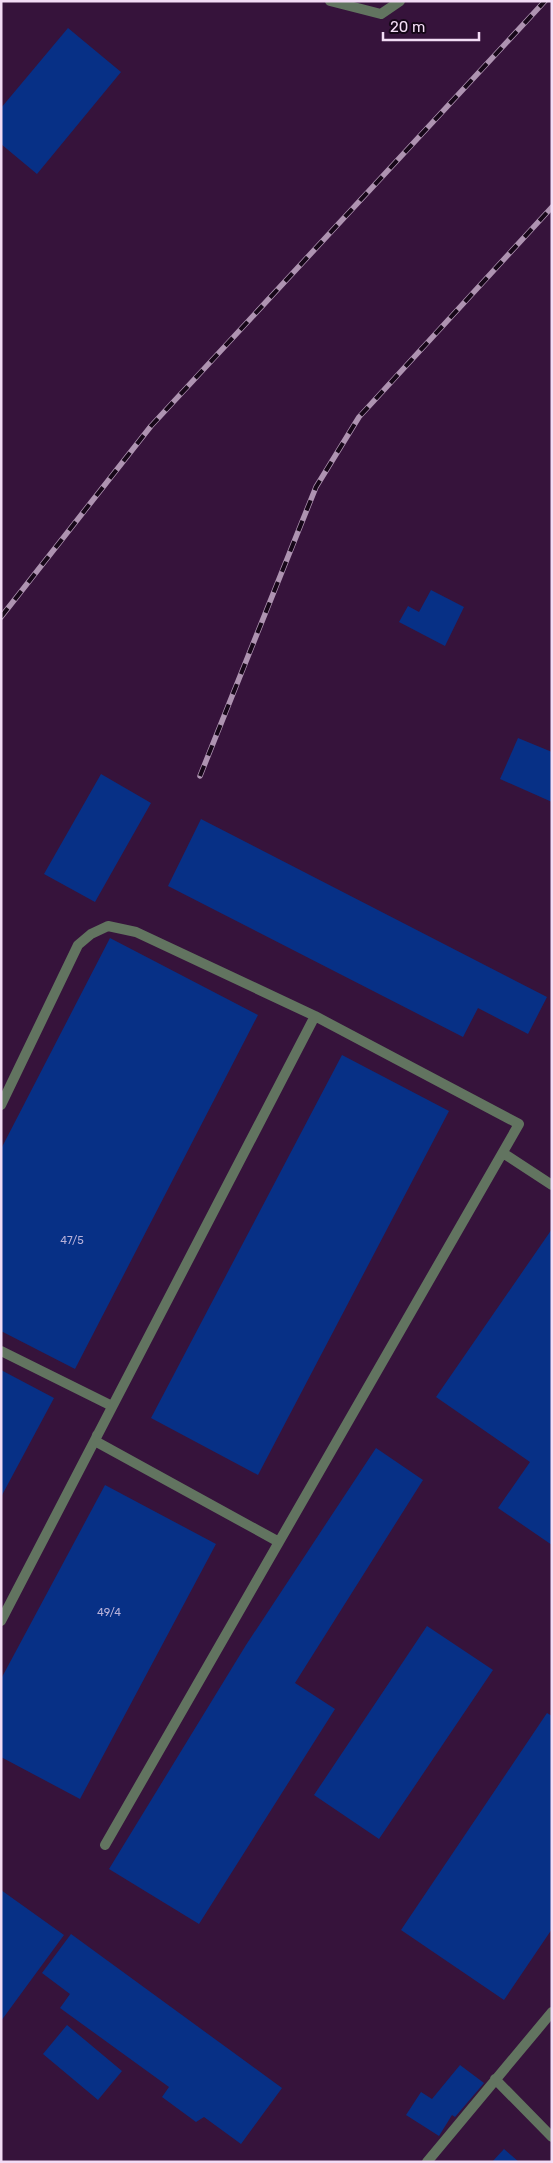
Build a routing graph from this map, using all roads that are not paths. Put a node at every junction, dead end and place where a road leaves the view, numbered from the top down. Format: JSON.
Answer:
{"nodes":[{"id":1,"x":330,"y":1,"type":"edge"},
{"id":2,"x":400,"y":1,"type":"edge"},
{"id":3,"x":315,"y":1016,"type":"junction"},
{"id":4,"x":1,"y":1105,"type":"edge"},
{"id":5,"x":503,"y":1153,"type":"junction"},
{"id":6,"x":552,"y":1185,"type":"edge"},
{"id":7,"x":1,"y":1351,"type":"edge"},
{"id":8,"x":112,"y":1406,"type":"junction"},
{"id":9,"x":95,"y":1441,"type":"junction"},
{"id":10,"x":279,"y":1542,"type":"junction"},
{"id":11,"x":1,"y":1621,"type":"edge"},
{"id":12,"x":105,"y":1845,"type":"dead end"},
{"id":13,"x":552,"y":2012,"type":"edge"},
{"id":14,"x":495,"y":2079,"type":"junction"},
{"id":15,"x":552,"y":2137,"type":"edge"},
{"id":16,"x":427,"y":2162,"type":"edge"}],
"edges":[{"from":1,"to":2,"type":"street"},
{"from":3,"to":4,"type":"street"},
{"from":3,"to":5,"type":"street"},
{"from":3,"to":8,"type":"street"},
{"from":5,"to":6,"type":"street"},
{"from":5,"to":10,"type":"street"},
{"from":7,"to":8,"type":"street"},
{"from":8,"to":9,"type":"street"},
{"from":9,"to":10,"type":"street"},
{"from":9,"to":11,"type":"street"},
{"from":10,"to":12,"type":"street"},
{"from":13,"to":14,"type":"street"},
{"from":14,"to":15,"type":"street"},
{"from":14,"to":16,"type":"street"}]}
